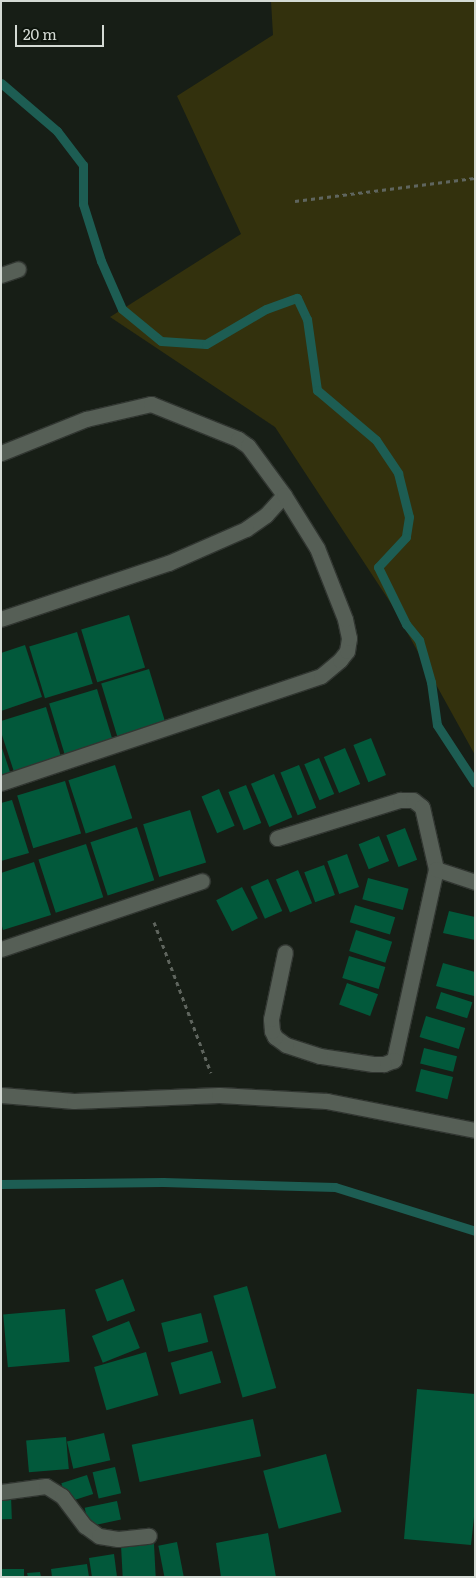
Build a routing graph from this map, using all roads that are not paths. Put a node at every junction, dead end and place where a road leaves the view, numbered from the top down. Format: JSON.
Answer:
{"nodes":[{"id":1,"x":18,"y":269,"type":"dead end"},
{"id":2,"x":1,"y":275,"type":"edge"},
{"id":3,"x":1,"y":453,"type":"edge"},
{"id":4,"x":284,"y":495,"type":"junction"},
{"id":5,"x":1,"y":619,"type":"edge"},
{"id":6,"x":1,"y":783,"type":"edge"},
{"id":7,"x":277,"y":838,"type":"dead end"},
{"id":8,"x":436,"y":869,"type":"junction"},
{"id":9,"x":202,"y":881,"type":"dead end"},
{"id":10,"x":475,"y":882,"type":"edge"},
{"id":11,"x":1,"y":949,"type":"edge"},
{"id":12,"x":285,"y":952,"type":"dead end"},
{"id":13,"x":1,"y":1095,"type":"edge"},
{"id":14,"x":475,"y":1130,"type":"edge"},
{"id":15,"x":1,"y":1492,"type":"edge"},
{"id":16,"x":149,"y":1536,"type":"dead end"}],
"edges":[{"from":1,"to":2,"type":"street"},
{"from":3,"to":4,"type":"street"},
{"from":4,"to":5,"type":"street"},
{"from":4,"to":6,"type":"street"},
{"from":7,"to":8,"type":"street"},
{"from":8,"to":10,"type":"street"},
{"from":8,"to":12,"type":"street"},
{"from":9,"to":11,"type":"street"},
{"from":13,"to":14,"type":"street"},
{"from":15,"to":16,"type":"street"}]}
